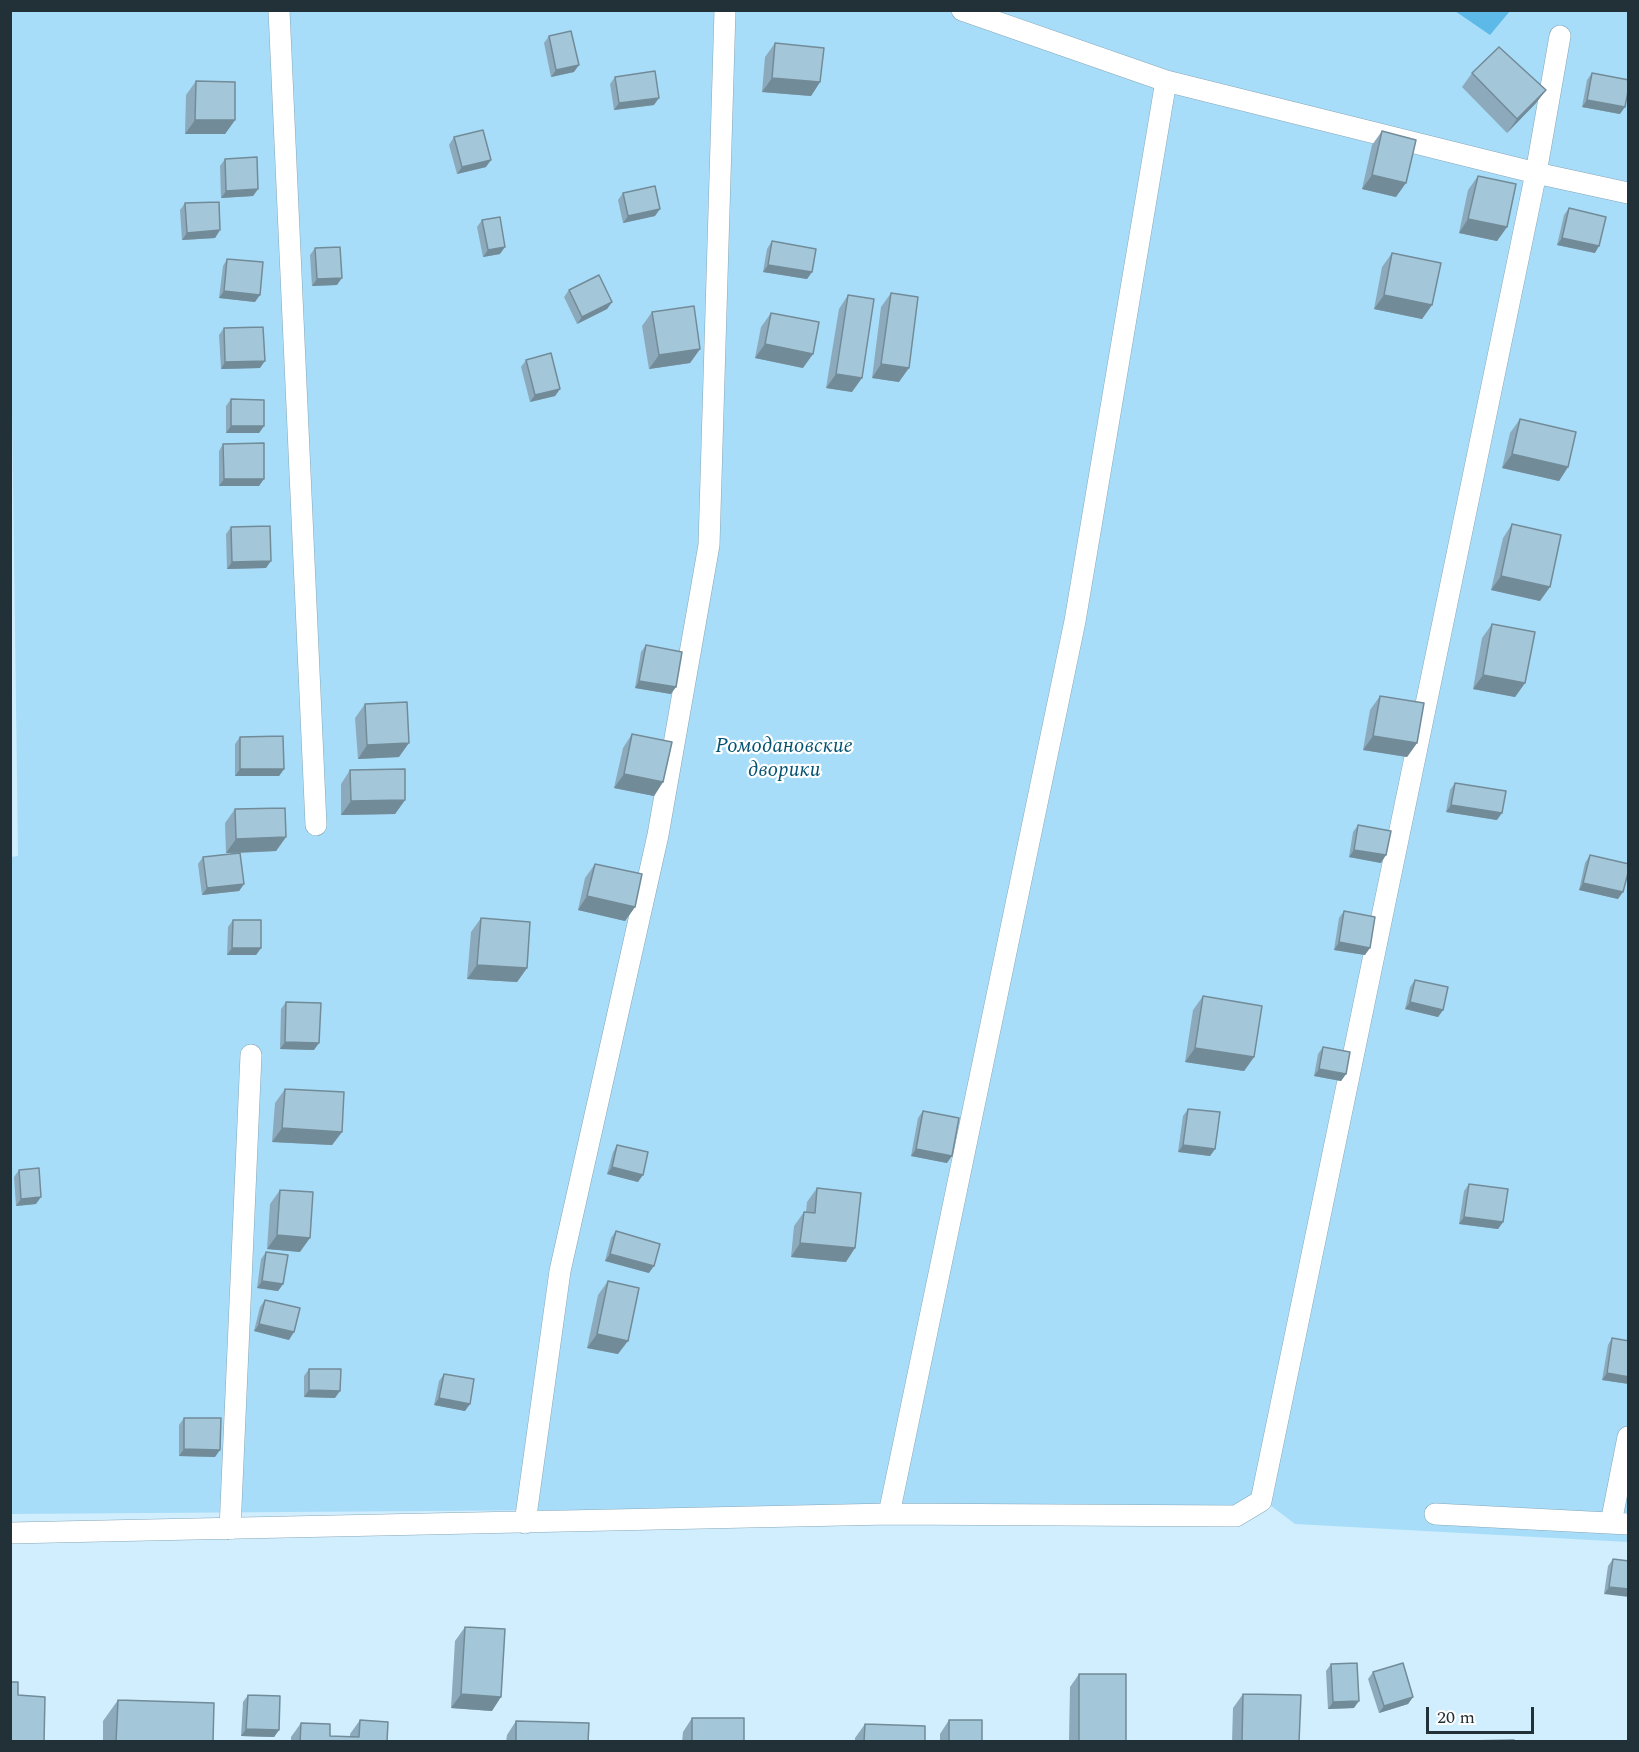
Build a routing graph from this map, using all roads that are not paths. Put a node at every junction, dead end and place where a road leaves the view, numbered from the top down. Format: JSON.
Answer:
{"nodes":[{"id":1,"x":279,"y":10,"type":"edge"},
{"id":2,"x":725,"y":10,"type":"edge"},
{"id":3,"x":962,"y":10,"type":"edge"},
{"id":4,"x":1560,"y":36,"type":"dead end"},
{"id":5,"x":1166,"y":81,"type":"junction"},
{"id":6,"x":1536,"y":173,"type":"junction"},
{"id":7,"x":1629,"y":193,"type":"edge"},
{"id":8,"x":316,"y":825,"type":"dead end"},
{"id":9,"x":251,"y":1055,"type":"dead end"},
{"id":10,"x":1629,"y":1437,"type":"edge"},
{"id":11,"x":889,"y":1514,"type":"junction"},
{"id":12,"x":1435,"y":1514,"type":"dead end"},
{"id":13,"x":525,"y":1523,"type":"junction"},
{"id":14,"x":1620,"y":1524,"type":"edge"},
{"id":15,"x":230,"y":1529,"type":"junction"},
{"id":16,"x":10,"y":1533,"type":"edge"}],
"edges":[{"from":1,"to":8,"type":"lane"},
{"from":2,"to":13,"type":"lane"},
{"from":3,"to":5,"type":"lane"},
{"from":4,"to":6,"type":"lane"},
{"from":5,"to":6,"type":"lane"},
{"from":5,"to":11,"type":"lane"},
{"from":6,"to":7,"type":"lane"},
{"from":6,"to":11,"type":"lane"},
{"from":9,"to":15,"type":"lane"},
{"from":10,"to":14,"type":"lane"},
{"from":11,"to":13,"type":"lane"},
{"from":12,"to":14,"type":"lane"},
{"from":13,"to":15,"type":"lane"},
{"from":15,"to":16,"type":"lane"}]}
